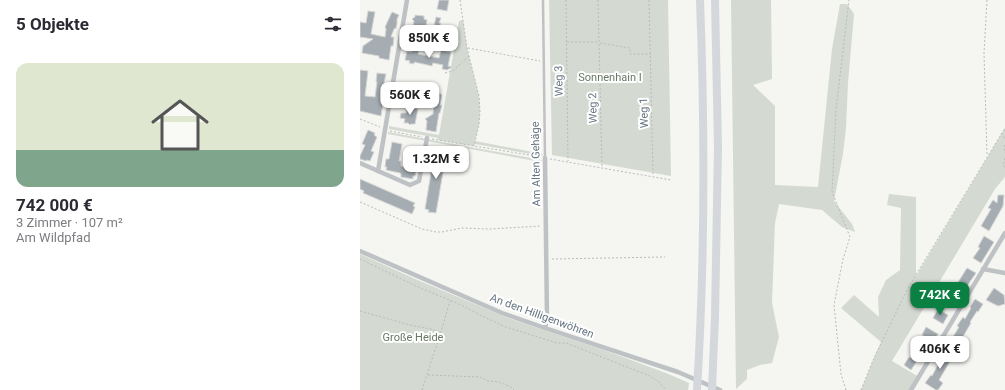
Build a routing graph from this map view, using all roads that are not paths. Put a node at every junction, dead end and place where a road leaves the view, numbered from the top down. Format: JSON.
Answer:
{"nodes":[{"id":1,"x":406,"y":0,"type":"edge"},
{"id":2,"x":543,"y":0,"type":"edge"},
{"id":3,"x":700,"y":0,"type":"edge"},
{"id":4,"x":714,"y":0,"type":"edge"},
{"id":5,"x":427,"y":138,"type":"road end"},
{"id":6,"x":545,"y":158,"type":"joint"},
{"id":7,"x":360,"y":163,"type":"edge"},
{"id":8,"x":378,"y":171,"type":"junction"},
{"id":9,"x":1005,"y":233,"type":"edge"},
{"id":10,"x":360,"y":251,"type":"edge"},
{"id":11,"x":983,"y":268,"type":"junction"},
{"id":12,"x":1005,"y":273,"type":"edge"},
{"id":13,"x":544,"y":328,"type":"junction"},
{"id":14,"x":697,"y":390,"type":"edge"},
{"id":15,"x":712,"y":390,"type":"edge"},
{"id":16,"x":720,"y":390,"type":"edge"},
{"id":17,"x":912,"y":390,"type":"edge"}],
"edges":[{"from":1,"to":8,"type":"street"},
{"from":2,"to":6,"type":"lane","name":"Am Alten Gehäge"},
{"from":3,"to":14,"type":"highway"},
{"from":4,"to":15,"type":"highway"},
{"from":5,"to":8,"type":"street"},
{"from":6,"to":13,"type":"street","name":"Am Alten Gehäge"},
{"from":7,"to":8,"type":"street"},
{"from":9,"to":11,"type":"street"},
{"from":10,"to":13,"type":"street","name":"An den Hilligenwöhren"},
{"from":11,"to":12,"type":"street"},
{"from":11,"to":17,"type":"street"},
{"from":13,"to":16,"type":"street","name":"An den Hilligenwöhren"}]}
